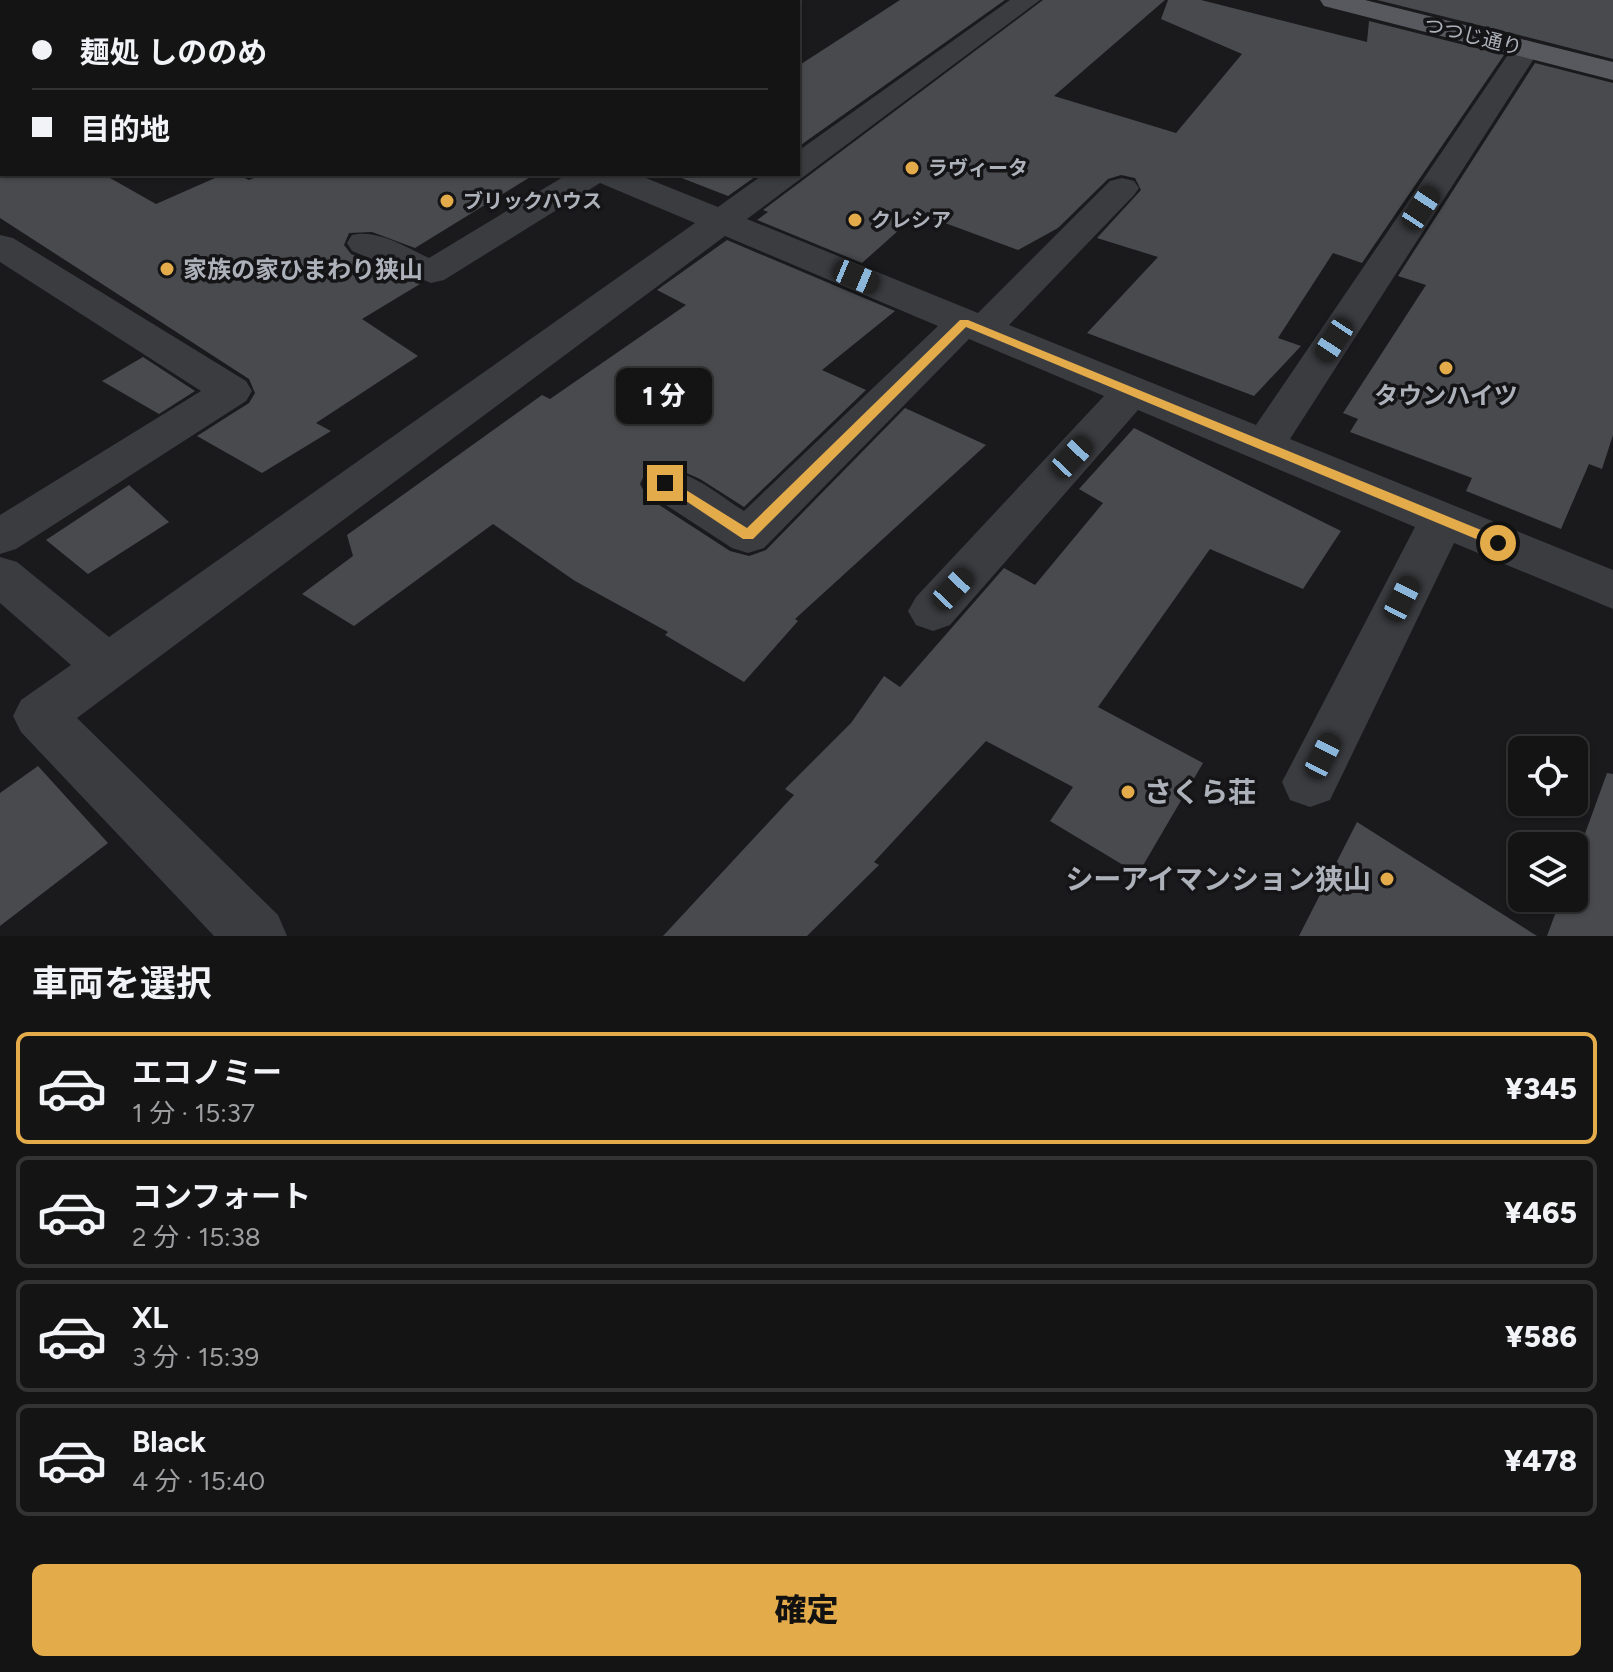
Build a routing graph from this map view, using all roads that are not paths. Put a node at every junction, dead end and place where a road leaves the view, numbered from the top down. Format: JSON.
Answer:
{"nodes":[{"id":1,"x":1027,"y":0,"type":"edge"},
{"id":2,"x":1333,"y":0,"type":"edge"},
{"id":3,"x":1526,"y":49,"type":"junction"},
{"id":4,"x":1613,"y":71,"type":"edge"},
{"id":5,"x":800,"y":165,"type":"edge"},
{"id":6,"x":588,"y":176,"type":"edge"},
{"id":7,"x":612,"y":176,"type":"edge"},
{"id":8,"x":783,"y":176,"type":"edge"},
{"id":9,"x":1122,"y":188,"type":"dead end"},
{"id":10,"x":721,"y":221,"type":"junction"},
{"id":11,"x":365,"y":243,"type":"dead end"},
{"id":12,"x":0,"y":246,"type":"edge"},
{"id":13,"x":974,"y":326,"type":"junction"},
{"id":14,"x":1132,"y":391,"type":"junction"},
{"id":15,"x":1264,"y":446,"type":"junction"},
{"id":16,"x":665,"y":483,"type":"dead end"},
{"id":17,"x":1442,"y":520,"type":"junction"},
{"id":18,"x":0,"y":537,"type":"edge"},
{"id":19,"x":0,"y":575,"type":"edge"},
{"id":20,"x":1612,"y":587,"type":"edge"},
{"id":21,"x":933,"y":611,"type":"dead end"},
{"id":22,"x":108,"y":666,"type":"junction"},
{"id":23,"x":1310,"y":782,"type":"dead end"},
{"id":24,"x":256,"y":936,"type":"edge"}],
"edges":[{"from":1,"to":5,"type":"street"},
{"from":2,"to":3,"type":"main road","name":"つつじ通り"},
{"from":3,"to":4,"type":"main road","name":"つつじ通り"},
{"from":3,"to":15,"type":"street"},
{"from":6,"to":11,"type":"street"},
{"from":7,"to":10,"type":"street"},
{"from":8,"to":10,"type":"street"},
{"from":9,"to":13,"type":"street"},
{"from":10,"to":13,"type":"street"},
{"from":10,"to":22,"type":"street"},
{"from":12,"to":18,"type":"street"},
{"from":13,"to":14,"type":"street"},
{"from":13,"to":16,"type":"street"},
{"from":14,"to":15,"type":"street"},
{"from":14,"to":21,"type":"street"},
{"from":15,"to":17,"type":"street"},
{"from":17,"to":20,"type":"street"},
{"from":17,"to":23,"type":"street"},
{"from":19,"to":22,"type":"street"},
{"from":22,"to":24,"type":"street"}]}
